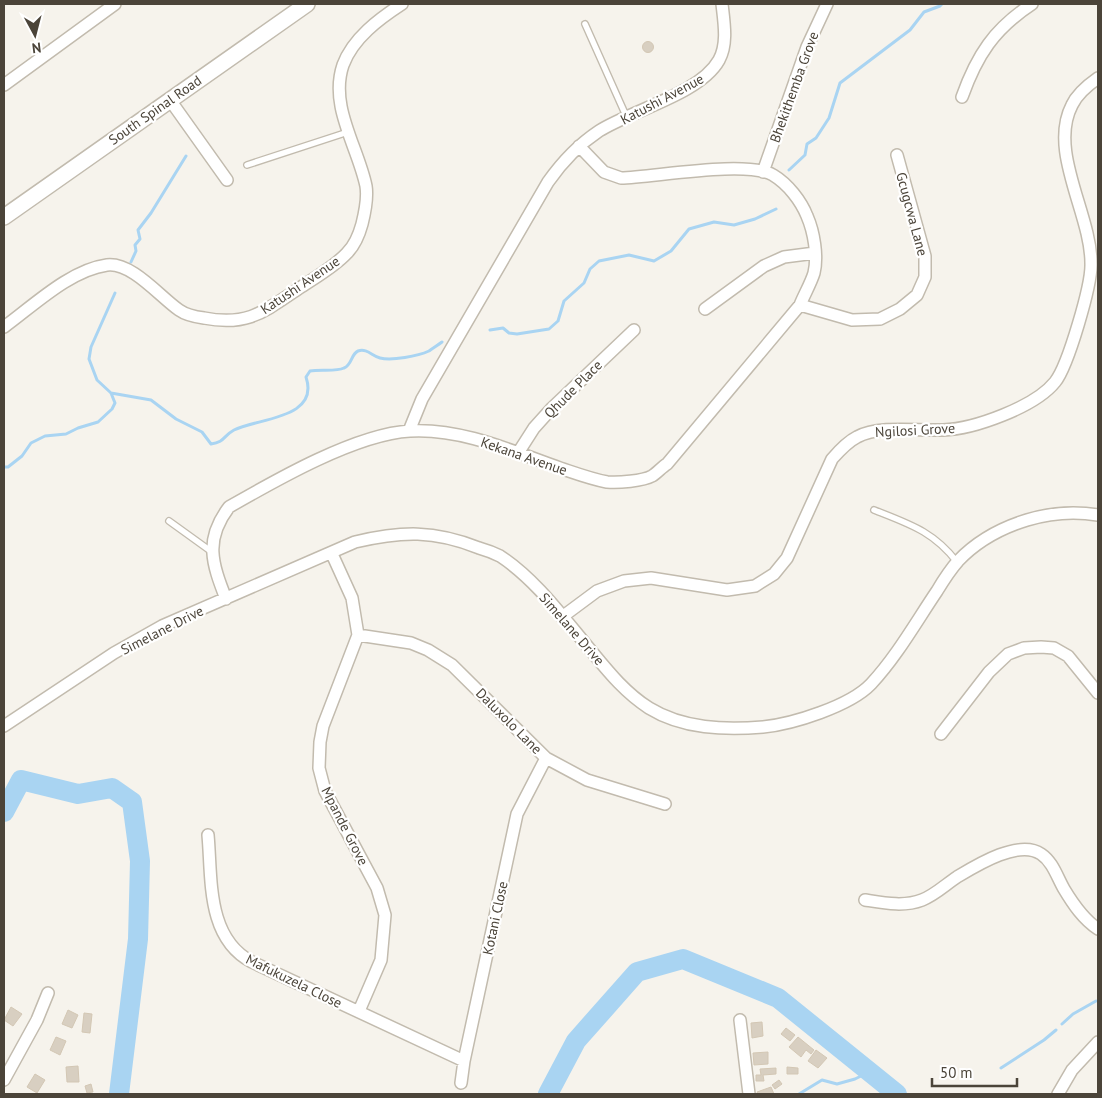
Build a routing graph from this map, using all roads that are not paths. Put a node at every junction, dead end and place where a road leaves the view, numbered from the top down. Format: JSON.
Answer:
{"nodes":[{"id":1,"x":115,"y":4,"type":"edge"},
{"id":2,"x":307,"y":4,"type":"edge"},
{"id":3,"x":402,"y":4,"type":"edge"},
{"id":4,"x":722,"y":4,"type":"edge"},
{"id":5,"x":828,"y":4,"type":"edge"},
{"id":6,"x":1032,"y":4,"type":"edge"},
{"id":7,"x":584,"y":24,"type":"dead end"},
{"id":8,"x":1098,"y":78,"type":"edge"},
{"id":9,"x":4,"y":85,"type":"edge"},
{"id":10,"x":962,"y":97,"type":"dead end"},
{"id":11,"x":170,"y":100,"type":"junction"},
{"id":12,"x":627,"y":118,"type":"junction"},
{"id":13,"x":348,"y":132,"type":"junction"},
{"id":14,"x":579,"y":146,"type":"junction"},
{"id":15,"x":897,"y":155,"type":"dead end"},
{"id":16,"x":247,"y":165,"type":"dead end"},
{"id":17,"x":763,"y":172,"type":"junction"},
{"id":18,"x":227,"y":180,"type":"dead end"},
{"id":19,"x":4,"y":217,"type":"edge"},
{"id":20,"x":815,"y":253,"type":"junction"},
{"id":21,"x":800,"y":305,"type":"junction"},
{"id":22,"x":705,"y":309,"type":"dead end"},
{"id":23,"x":4,"y":327,"type":"edge"},
{"id":24,"x":634,"y":330,"type":"dead end"},
{"id":25,"x":409,"y":431,"type":"junction"},
{"id":26,"x":518,"y":453,"type":"junction"},
{"id":27,"x":874,"y":510,"type":"dead end"},
{"id":28,"x":1098,"y":515,"type":"edge"},
{"id":29,"x":169,"y":521,"type":"dead end"},
{"id":30,"x":212,"y":552,"type":"junction"},
{"id":31,"x":332,"y":554,"type":"junction"},
{"id":32,"x":957,"y":562,"type":"junction"},
{"id":33,"x":226,"y":599,"type":"junction"},
{"id":34,"x":562,"y":617,"type":"junction"},
{"id":35,"x":358,"y":635,"type":"junction"},
{"id":36,"x":1098,"y":693,"type":"edge"},
{"id":37,"x":4,"y":726,"type":"edge"},
{"id":38,"x":941,"y":734,"type":"dead end"},
{"id":39,"x":546,"y":758,"type":"junction"},
{"id":40,"x":665,"y":804,"type":"dead end"},
{"id":41,"x":208,"y":834,"type":"dead end"},
{"id":42,"x":865,"y":900,"type":"dead end"},
{"id":43,"x":1098,"y":929,"type":"edge"},
{"id":44,"x":48,"y":994,"type":"dead end"},
{"id":45,"x":359,"y":1011,"type":"junction"},
{"id":46,"x":740,"y":1020,"type":"dead end"},
{"id":47,"x":1097,"y":1045,"type":"edge"},
{"id":48,"x":464,"y":1061,"type":"junction"},
{"id":49,"x":4,"y":1080,"type":"edge"},
{"id":50,"x":461,"y":1083,"type":"dead end"},
{"id":51,"x":748,"y":1094,"type":"edge"},
{"id":52,"x":1058,"y":1094,"type":"edge"}],
"edges":[{"from":1,"to":9,"type":"street"},
{"from":2,"to":11,"type":"street","name":"South Spinal Road"},
{"from":3,"to":13,"type":"street","name":"Katushi Avenue"},
{"from":4,"to":12,"type":"street","name":"Katushi Avenue"},
{"from":5,"to":17,"type":"street","name":"Bhekithemba Grove"},
{"from":6,"to":10,"type":"street"},
{"from":7,"to":12,"type":"lane"},
{"from":8,"to":34,"type":"street","name":"Ngilosi Grove"},
{"from":11,"to":18,"type":"street"},
{"from":11,"to":19,"type":"street","name":"South Spinal Road"},
{"from":12,"to":14,"type":"street","name":"Katushi Avenue"},
{"from":13,"to":16,"type":"lane"},
{"from":13,"to":23,"type":"street","name":"Katushi Avenue"},
{"from":14,"to":17,"type":"street","name":"Kekana Avenue"},
{"from":14,"to":25,"type":"street","name":"Katushi Avenue"},
{"from":15,"to":21,"type":"street","name":"Gcugcwa Lane"},
{"from":17,"to":20,"type":"street","name":"Kekana Avenue"},
{"from":20,"to":21,"type":"street","name":"Kekana Avenue"},
{"from":20,"to":22,"type":"street"},
{"from":21,"to":26,"type":"street","name":"Kekana Avenue"},
{"from":24,"to":26,"type":"street","name":"Qhude Place"},
{"from":25,"to":26,"type":"street","name":"Kekana Avenue"},
{"from":25,"to":30,"type":"street","name":"Kekana Avenue"},
{"from":27,"to":32,"type":"lane"},
{"from":28,"to":32,"type":"street","name":"Simelane Drive"},
{"from":29,"to":30,"type":"lane"},
{"from":30,"to":33,"type":"street","name":"Kekana Avenue"},
{"from":31,"to":33,"type":"street","name":"Simelane Drive"},
{"from":31,"to":34,"type":"street","name":"Simelane Drive"},
{"from":31,"to":35,"type":"street"},
{"from":32,"to":34,"type":"street","name":"Simelane Drive"},
{"from":33,"to":37,"type":"street","name":"Simelane Drive"},
{"from":35,"to":39,"type":"street","name":"Daluxolo Lane"},
{"from":35,"to":45,"type":"street","name":"Mpande Grove"},
{"from":36,"to":38,"type":"street"},
{"from":39,"to":40,"type":"street","name":"Daluxolo Lane"},
{"from":39,"to":48,"type":"street","name":"Kotani Close"},
{"from":41,"to":45,"type":"street","name":"Mafukuzela Close"},
{"from":42,"to":43,"type":"street"},
{"from":44,"to":49,"type":"street"},
{"from":45,"to":48,"type":"street","name":"Mafukuzela Close"},
{"from":46,"to":51,"type":"street"},
{"from":47,"to":52,"type":"street"},
{"from":48,"to":50,"type":"street","name":"Kotani Close"}]}
